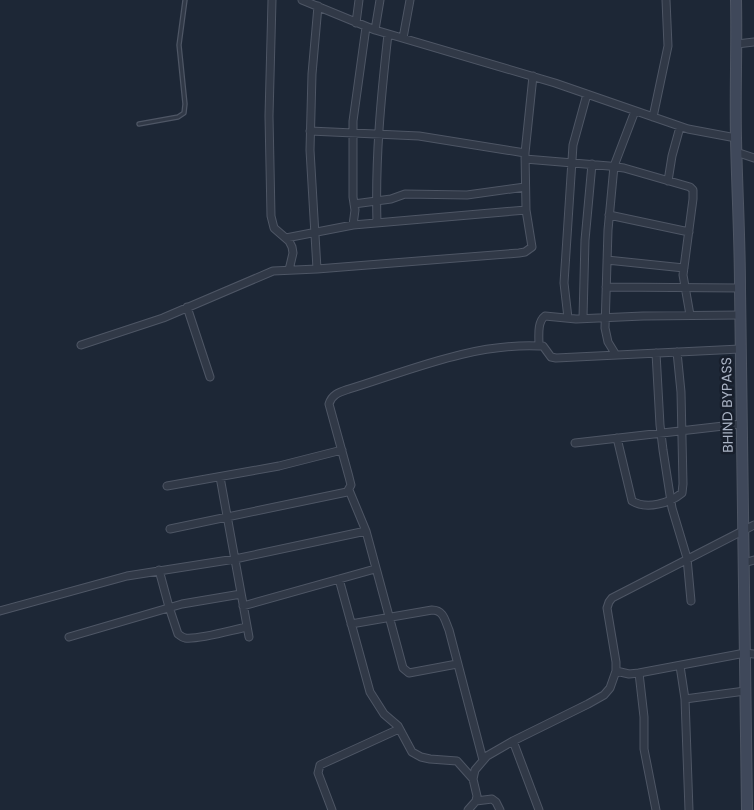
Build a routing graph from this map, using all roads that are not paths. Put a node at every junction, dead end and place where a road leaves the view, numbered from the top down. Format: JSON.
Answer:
{"nodes":[{"id":1,"x":185,"y":0,"type":"edge"},
{"id":2,"x":272,"y":0,"type":"edge"},
{"id":3,"x":302,"y":0,"type":"edge"},
{"id":4,"x":359,"y":0,"type":"edge"},
{"id":5,"x":380,"y":0,"type":"edge"},
{"id":6,"x":410,"y":0,"type":"edge"},
{"id":7,"x":666,"y":0,"type":"edge"},
{"id":8,"x":736,"y":0,"type":"edge"},
{"id":9,"x":318,"y":6,"type":"junction"},
{"id":10,"x":356,"y":23,"type":"junction"},
{"id":11,"x":366,"y":27,"type":"junction"},
{"id":12,"x":375,"y":30,"type":"junction"},
{"id":13,"x":388,"y":34,"type":"junction"},
{"id":14,"x":403,"y":38,"type":"junction"},
{"id":15,"x":754,"y":42,"type":"edge"},
{"id":16,"x":737,"y":44,"type":"junction"},
{"id":17,"x":533,"y":76,"type":"junction"},
{"id":18,"x":587,"y":94,"type":"junction"},
{"id":19,"x":635,"y":111,"type":"junction"},
{"id":20,"x":653,"y":117,"type":"junction"},
{"id":21,"x":140,"y":124,"type":"dead end"},
{"id":22,"x":680,"y":127,"type":"junction"},
{"id":23,"x":310,"y":131,"type":"junction"},
{"id":24,"x":353,"y":133,"type":"junction"},
{"id":25,"x":379,"y":134,"type":"junction"},
{"id":26,"x":736,"y":138,"type":"junction"},
{"id":27,"x":736,"y":152,"type":"junction"},
{"id":28,"x":525,"y":156,"type":"junction"},
{"id":29,"x":754,"y":158,"type":"edge"},
{"id":30,"x":572,"y":163,"type":"junction"},
{"id":31,"x":592,"y":164,"type":"junction"},
{"id":32,"x":614,"y":166,"type":"junction"},
{"id":33,"x":668,"y":180,"type":"junction"},
{"id":34,"x":525,"y":187,"type":"junction"},
{"id":35,"x":376,"y":202,"type":"junction"},
{"id":36,"x":354,"y":204,"type":"junction"},
{"id":37,"x":526,"y":210,"type":"junction"},
{"id":38,"x":609,"y":215,"type":"junction"},
{"id":39,"x":377,"y":223,"type":"junction"},
{"id":40,"x":353,"y":225,"type":"junction"},
{"id":41,"x":689,"y":232,"type":"junction"},
{"id":42,"x":315,"y":233,"type":"junction"},
{"id":43,"x":286,"y":238,"type":"junction"},
{"id":44,"x":607,"y":260,"type":"junction"},
{"id":45,"x":684,"y":268,"type":"junction"},
{"id":46,"x":317,"y":269,"type":"junction"},
{"id":47,"x":289,"y":270,"type":"junction"},
{"id":48,"x":606,"y":287,"type":"junction"},
{"id":49,"x":684,"y":288,"type":"junction"},
{"id":50,"x":740,"y":288,"type":"junction"},
{"id":51,"x":187,"y":307,"type":"junction"},
{"id":52,"x":690,"y":315,"type":"junction"},
{"id":53,"x":740,"y":315,"type":"junction"},
{"id":54,"x":605,"y":317,"type":"junction"},
{"id":55,"x":568,"y":318,"type":"junction"},
{"id":56,"x":583,"y":318,"type":"junction"},
{"id":57,"x":81,"y":345,"type":"dead end"},
{"id":58,"x":539,"y":346,"type":"junction"},
{"id":59,"x":740,"y":349,"type":"junction"},
{"id":60,"x":677,"y":352,"type":"junction"},
{"id":61,"x":656,"y":353,"type":"junction"},
{"id":62,"x":616,"y":355,"type":"junction"},
{"id":63,"x":210,"y":377,"type":"dead end"},
{"id":64,"x":741,"y":424,"type":"junction"},
{"id":65,"x":681,"y":431,"type":"junction"},
{"id":66,"x":661,"y":434,"type":"junction"},
{"id":67,"x":617,"y":438,"type":"junction"},
{"id":68,"x":575,"y":443,"type":"dead end"},
{"id":69,"x":342,"y":450,"type":"junction"},
{"id":70,"x":220,"y":477,"type":"junction"},
{"id":71,"x":167,"y":486,"type":"dead end"},
{"id":72,"x":349,"y":490,"type":"junction"},
{"id":73,"x":670,"y":500,"type":"junction"},
{"id":74,"x":227,"y":518,"type":"junction"},
{"id":75,"x":754,"y":525,"type":"edge"},
{"id":76,"x":170,"y":529,"type":"dead end"},
{"id":77,"x":743,"y":530,"type":"junction"},
{"id":78,"x":366,"y":531,"type":"junction"},
{"id":79,"x":687,"y":558,"type":"junction"},
{"id":80,"x":235,"y":559,"type":"junction"},
{"id":81,"x":749,"y":561,"type":"edge"},
{"id":82,"x":375,"y":569,"type":"junction"},
{"id":83,"x":159,"y":570,"type":"junction"},
{"id":84,"x":339,"y":579,"type":"junction"},
{"id":85,"x":241,"y":594,"type":"junction"},
{"id":86,"x":691,"y":601,"type":"dead end"},
{"id":87,"x":243,"y":606,"type":"junction"},
{"id":88,"x":168,"y":607,"type":"junction"},
{"id":89,"x":0,"y":611,"type":"edge"},
{"id":90,"x":388,"y":618,"type":"junction"},
{"id":91,"x":351,"y":624,"type":"junction"},
{"id":92,"x":247,"y":627,"type":"junction"},
{"id":93,"x":749,"y":636,"type":"edge"},
{"id":94,"x":69,"y":637,"type":"dead end"},
{"id":95,"x":249,"y":637,"type":"dead end"},
{"id":96,"x":750,"y":653,"type":"edge"},
{"id":97,"x":457,"y":664,"type":"junction"},
{"id":98,"x":680,"y":666,"type":"junction"},
{"id":99,"x":616,"y":672,"type":"junction"},
{"id":100,"x":639,"y":673,"type":"junction"},
{"id":101,"x":745,"y":691,"type":"junction"},
{"id":102,"x":685,"y":699,"type":"junction"},
{"id":103,"x":750,"y":728,"type":"edge"},
{"id":104,"x":399,"y":729,"type":"junction"},
{"id":105,"x":512,"y":741,"type":"junction"},
{"id":106,"x":483,"y":760,"type":"junction"},
{"id":107,"x":473,"y":779,"type":"junction"},
{"id":108,"x":476,"y":801,"type":"junction"},
{"id":109,"x":656,"y":808,"type":"edge"},
{"id":110,"x":332,"y":810,"type":"edge"},
{"id":111,"x":468,"y":810,"type":"edge"},
{"id":112,"x":500,"y":810,"type":"edge"},
{"id":113,"x":539,"y":810,"type":"edge"},
{"id":114,"x":647,"y":810,"type":"edge"},
{"id":115,"x":689,"y":810,"type":"edge"},
{"id":116,"x":747,"y":810,"type":"edge"}],
"edges":[{"from":1,"to":21,"type":"lane"},
{"from":2,"to":43,"type":"street"},
{"from":3,"to":9,"type":"street"},
{"from":4,"to":10,"type":"street"},
{"from":5,"to":12,"type":"street"},
{"from":6,"to":14,"type":"street"},
{"from":7,"to":20,"type":"street"},
{"from":8,"to":16,"type":"street","name":"BHIND BYPASS"},
{"from":9,"to":10,"type":"street"},
{"from":9,"to":23,"type":"street"},
{"from":10,"to":11,"type":"street"},
{"from":11,"to":12,"type":"street"},
{"from":11,"to":24,"type":"street"},
{"from":12,"to":13,"type":"street"},
{"from":13,"to":14,"type":"street"},
{"from":13,"to":25,"type":"street"},
{"from":14,"to":17,"type":"street"},
{"from":15,"to":16,"type":"street"},
{"from":16,"to":26,"type":"street","name":"BHIND BYPASS"},
{"from":17,"to":18,"type":"street"},
{"from":17,"to":28,"type":"street"},
{"from":18,"to":19,"type":"street"},
{"from":18,"to":30,"type":"street"},
{"from":19,"to":20,"type":"street"},
{"from":19,"to":32,"type":"street"},
{"from":20,"to":22,"type":"street"},
{"from":22,"to":26,"type":"street"},
{"from":22,"to":33,"type":"street"},
{"from":23,"to":24,"type":"street"},
{"from":23,"to":42,"type":"street"},
{"from":24,"to":25,"type":"street"},
{"from":24,"to":36,"type":"street"},
{"from":25,"to":28,"type":"street"},
{"from":25,"to":35,"type":"street"},
{"from":26,"to":27,"type":"street","name":"BHIND BYPASS"},
{"from":27,"to":29,"type":"street"},
{"from":27,"to":50,"type":"street","name":"BHIND BYPASS"},
{"from":28,"to":30,"type":"street"},
{"from":28,"to":34,"type":"street"},
{"from":30,"to":31,"type":"street"},
{"from":30,"to":55,"type":"street"},
{"from":31,"to":32,"type":"street"},
{"from":31,"to":56,"type":"street"},
{"from":32,"to":33,"type":"street"},
{"from":32,"to":38,"type":"street"},
{"from":33,"to":41,"type":"street"},
{"from":34,"to":35,"type":"street"},
{"from":34,"to":37,"type":"street"},
{"from":35,"to":36,"type":"street"},
{"from":35,"to":39,"type":"street"},
{"from":36,"to":40,"type":"street"},
{"from":37,"to":39,"type":"street"},
{"from":37,"to":46,"type":"street"},
{"from":38,"to":41,"type":"street"},
{"from":38,"to":44,"type":"street"},
{"from":39,"to":40,"type":"street"},
{"from":40,"to":42,"type":"street"},
{"from":41,"to":45,"type":"street"},
{"from":42,"to":43,"type":"street"},
{"from":42,"to":46,"type":"street"},
{"from":43,"to":47,"type":"street"},
{"from":44,"to":45,"type":"street"},
{"from":44,"to":48,"type":"street"},
{"from":45,"to":49,"type":"street"},
{"from":46,"to":47,"type":"street"},
{"from":47,"to":51,"type":"street"},
{"from":48,"to":49,"type":"street"},
{"from":48,"to":54,"type":"street"},
{"from":49,"to":50,"type":"street"},
{"from":49,"to":52,"type":"street"},
{"from":50,"to":53,"type":"street","name":"BHIND BYPASS"},
{"from":51,"to":57,"type":"street"},
{"from":51,"to":63,"type":"street"},
{"from":52,"to":53,"type":"street"},
{"from":52,"to":54,"type":"street"},
{"from":53,"to":59,"type":"street","name":"BHIND BYPASS"},
{"from":54,"to":56,"type":"street"},
{"from":54,"to":62,"type":"street"},
{"from":55,"to":56,"type":"street"},
{"from":55,"to":58,"type":"street"},
{"from":58,"to":62,"type":"street"},
{"from":58,"to":69,"type":"street"},
{"from":59,"to":60,"type":"street"},
{"from":59,"to":64,"type":"street","name":"BHIND BYPASS"},
{"from":60,"to":61,"type":"street"},
{"from":60,"to":65,"type":"street"},
{"from":61,"to":62,"type":"street"},
{"from":61,"to":66,"type":"street"},
{"from":64,"to":65,"type":"street"},
{"from":64,"to":77,"type":"street","name":"BHIND BYPASS"},
{"from":65,"to":66,"type":"street"},
{"from":65,"to":73,"type":"street"},
{"from":66,"to":67,"type":"street"},
{"from":66,"to":73,"type":"street"},
{"from":67,"to":68,"type":"street"},
{"from":67,"to":73,"type":"street"},
{"from":69,"to":70,"type":"street"},
{"from":69,"to":72,"type":"street"},
{"from":70,"to":71,"type":"street"},
{"from":70,"to":74,"type":"street"},
{"from":72,"to":74,"type":"street"},
{"from":72,"to":78,"type":"street"},
{"from":73,"to":79,"type":"street"},
{"from":74,"to":76,"type":"street"},
{"from":74,"to":80,"type":"street"},
{"from":75,"to":77,"type":"street"},
{"from":77,"to":79,"type":"street"},
{"from":77,"to":81,"type":"street","name":"BHIND BYPASS"},
{"from":78,"to":80,"type":"street"},
{"from":78,"to":82,"type":"street"},
{"from":79,"to":86,"type":"street"},
{"from":79,"to":99,"type":"street"},
{"from":80,"to":83,"type":"street"},
{"from":80,"to":85,"type":"street"},
{"from":81,"to":93,"type":"street","name":"BHIND BYPASS"},
{"from":82,"to":84,"type":"street"},
{"from":82,"to":90,"type":"street"},
{"from":83,"to":88,"type":"street"},
{"from":83,"to":89,"type":"street"},
{"from":84,"to":87,"type":"street"},
{"from":84,"to":91,"type":"street"},
{"from":85,"to":87,"type":"street"},
{"from":85,"to":88,"type":"street"},
{"from":87,"to":92,"type":"street"},
{"from":88,"to":92,"type":"street"},
{"from":88,"to":94,"type":"street"},
{"from":90,"to":91,"type":"street"},
{"from":90,"to":97,"type":"street"},
{"from":90,"to":97,"type":"street"},
{"from":91,"to":104,"type":"street"},
{"from":92,"to":95,"type":"street"},
{"from":93,"to":96,"type":"street","name":"BHIND BYPASS"},
{"from":96,"to":98,"type":"street"},
{"from":96,"to":101,"type":"street","name":"BHIND BYPASS"},
{"from":97,"to":106,"type":"street"},
{"from":98,"to":100,"type":"street"},
{"from":98,"to":102,"type":"street"},
{"from":99,"to":100,"type":"street"},
{"from":99,"to":105,"type":"street"},
{"from":100,"to":109,"type":"street"},
{"from":101,"to":102,"type":"street"},
{"from":101,"to":103,"type":"street","name":"BHIND BYPASS"},
{"from":102,"to":115,"type":"street"},
{"from":103,"to":116,"type":"street","name":"BHIND BYPASS"},
{"from":104,"to":107,"type":"street"},
{"from":104,"to":110,"type":"street"},
{"from":105,"to":106,"type":"street"},
{"from":105,"to":113,"type":"street"},
{"from":106,"to":107,"type":"street"},
{"from":107,"to":108,"type":"street"},
{"from":108,"to":111,"type":"street"},
{"from":108,"to":112,"type":"street"},
{"from":109,"to":114,"type":"street"}]}
